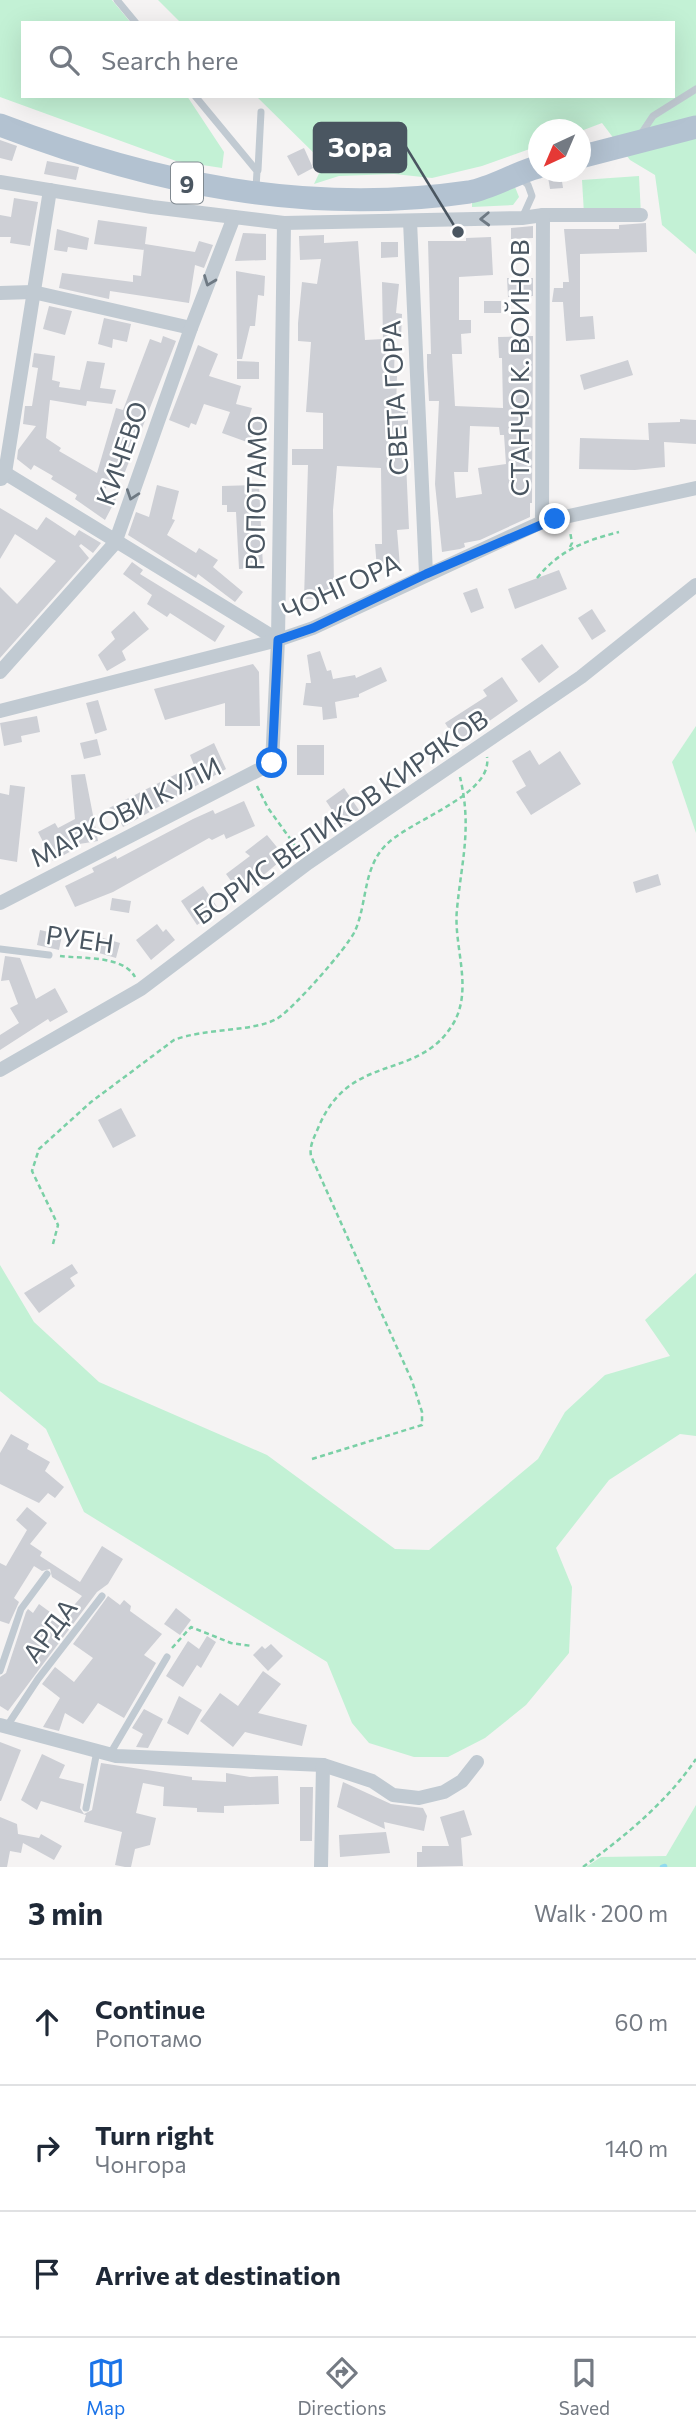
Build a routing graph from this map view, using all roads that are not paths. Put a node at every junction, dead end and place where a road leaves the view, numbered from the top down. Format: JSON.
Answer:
{"nodes":[{"id":1,"x":117,"y":0,"type":"edge"},
{"id":2,"x":134,"y":21,"type":"edge"},
{"id":3,"x":696,"y":89,"type":"edge"},
{"id":4,"x":197,"y":98,"type":"edge"},
{"id":5,"x":261,"y":112,"type":"dead end"},
{"id":6,"x":0,"y":125,"type":"edge"},
{"id":7,"x":696,"y":127,"type":"edge"},
{"id":8,"x":635,"y":143,"type":"junction"},
{"id":9,"x":591,"y":154,"type":"edge"},
{"id":10,"x":528,"y":170,"type":"edge"},
{"id":11,"x":257,"y":171,"type":"junction"},
{"id":12,"x":515,"y":173,"type":"junction"},
{"id":13,"x":0,"y":182,"type":"edge"},
{"id":14,"x":50,"y":190,"type":"junction"},
{"id":15,"x":256,"y":195,"type":"junction"},
{"id":16,"x":381,"y":209,"type":"junction"},
{"id":17,"x":542,"y":215,"type":"junction"},
{"id":18,"x":641,"y":215,"type":"dead end"},
{"id":19,"x":234,"y":217,"type":"junction"},
{"id":20,"x":522,"y":218,"type":"junction"},
{"id":21,"x":410,"y":221,"type":"junction"},
{"id":22,"x":284,"y":223,"type":"junction"},
{"id":23,"x":33,"y":292,"type":"junction"},
{"id":24,"x":0,"y":293,"type":"edge"},
{"id":25,"x":191,"y":328,"type":"junction"},
{"id":26,"x":2,"y":474,"type":"edge"},
{"id":27,"x":696,"y":487,"type":"edge"},
{"id":28,"x":549,"y":520,"type":"junction"},
{"id":29,"x":115,"y":543,"type":"junction"},
{"id":30,"x":426,"y":574,"type":"junction"},
{"id":31,"x":696,"y":585,"type":"edge"},
{"id":32,"x":278,"y":640,"type":"junction"},
{"id":33,"x":0,"y":672,"type":"edge"},
{"id":34,"x":0,"y":711,"type":"edge"},
{"id":35,"x":272,"y":763,"type":"joint"},
{"id":36,"x":0,"y":903,"type":"edge"},
{"id":37,"x":0,"y":949,"type":"edge"},
{"id":38,"x":48,"y":955,"type":"road end"},
{"id":39,"x":0,"y":1070,"type":"edge"},
{"id":40,"x":47,"y":1574,"type":"dead end"},
{"id":41,"x":102,"y":1596,"type":"dead end"},
{"id":42,"x":167,"y":1657,"type":"road end"},
{"id":43,"x":0,"y":1671,"type":"edge"},
{"id":44,"x":3,"y":1725,"type":"edge"},
{"id":45,"x":103,"y":1752,"type":"junction"},
{"id":46,"x":477,"y":1762,"type":"dead end"},
{"id":47,"x":323,"y":1765,"type":"junction"},
{"id":48,"x":86,"y":1808,"type":"dead end"},
{"id":49,"x":321,"y":1867,"type":"edge"}],
"edges":[{"from":1,"to":2,"type":"lane"},
{"from":3,"to":8,"type":"lane"},
{"from":4,"to":11,"type":"lane"},
{"from":5,"to":11,"type":"lane"},
{"from":6,"to":15,"type":"main road","number":"9"},
{"from":7,"to":8,"type":"main road"},
{"from":8,"to":9,"type":"main road"},
{"from":10,"to":12,"type":"main road","number":"9"},
{"from":11,"to":15,"type":"lane"},
{"from":12,"to":16,"type":"main road","number":"9"},
{"from":12,"to":20,"type":"lane"},
{"from":13,"to":14,"type":"street"},
{"from":14,"to":19,"type":"street"},
{"from":14,"to":23,"type":"street"},
{"from":15,"to":16,"type":"main road","number":"9"},
{"from":16,"to":21,"type":"street"},
{"from":16,"to":22,"type":"street"},
{"from":17,"to":18,"type":"street"},
{"from":17,"to":20,"type":"street"},
{"from":17,"to":28,"type":"street","name":"СТАНЧО К. ВОЙНОВ"},
{"from":19,"to":22,"type":"street"},
{"from":19,"to":25,"type":"street","name":"КИЧЕВО","one_way":true},
{"from":20,"to":21,"type":"street","one_way":true},
{"from":21,"to":30,"type":"street","name":"СВЕТА ГОРА"},
{"from":22,"to":32,"type":"street","name":"РОПОТАМО"},
{"from":23,"to":24,"type":"street"},
{"from":23,"to":25,"type":"street"},
{"from":23,"to":26,"type":"street"},
{"from":25,"to":29,"type":"street","name":"КИЧЕВО","one_way":true},
{"from":26,"to":29,"type":"street"},
{"from":27,"to":28,"type":"street","name":"ЧОНГОРА"},
{"from":28,"to":30,"type":"street","name":"ЧОНГОРА"},
{"from":29,"to":32,"type":"street"},
{"from":29,"to":33,"type":"street","name":"КИЧЕВО"},
{"from":30,"to":32,"type":"street","name":"ЧОНГОРА"},
{"from":31,"to":39,"type":"street","name":"БОРИС ВЕЛИКОВ КИРЯКОВ"},
{"from":32,"to":34,"type":"street","name":"ЧОНГОРА"},
{"from":32,"to":35,"type":"street","name":"РОПОТАМО"},
{"from":35,"to":36,"type":"street","name":"МАРКОВИ КУЛИ"},
{"from":37,"to":38,"type":"lane","name":"РУЕН"},
{"from":40,"to":43,"type":"lane"},
{"from":41,"to":44,"type":"lane","name":"АРДА"},
{"from":42,"to":45,"type":"lane"},
{"from":44,"to":45,"type":"street"},
{"from":45,"to":47,"type":"street"},
{"from":45,"to":48,"type":"lane"},
{"from":46,"to":47,"type":"street"},
{"from":47,"to":49,"type":"street"}]}
